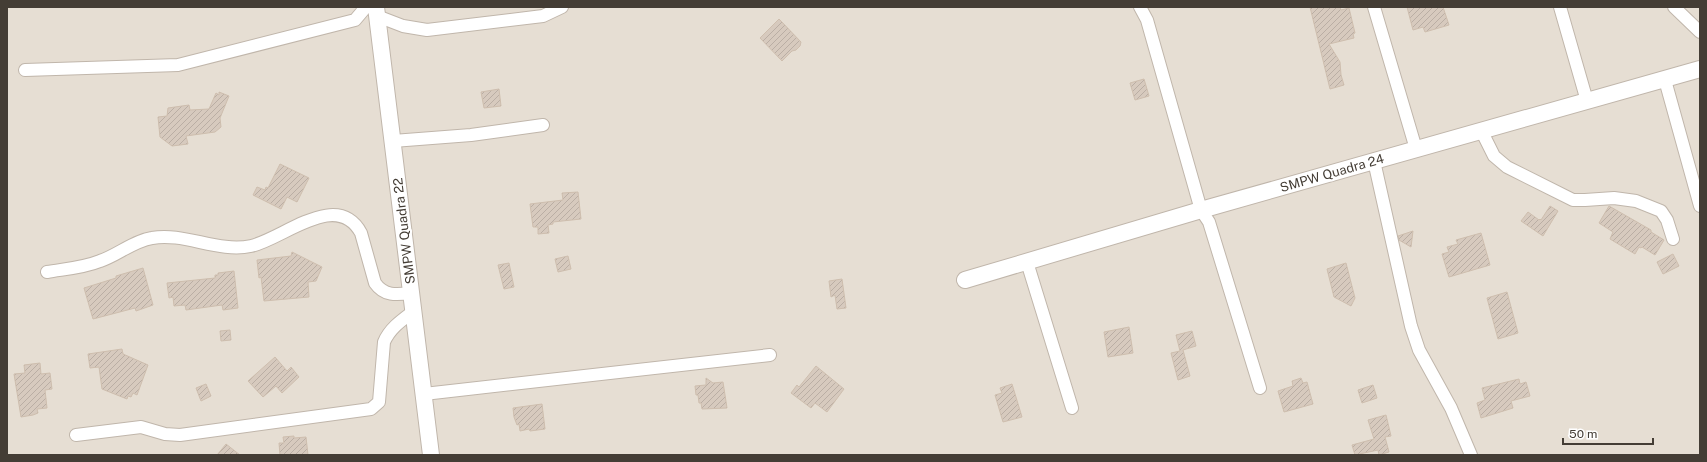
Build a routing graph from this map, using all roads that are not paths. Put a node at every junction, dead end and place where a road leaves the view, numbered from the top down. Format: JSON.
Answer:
{"nodes":[{"id":1,"x":562,"y":7,"type":"edge"},
{"id":2,"x":1140,"y":7,"type":"edge"},
{"id":3,"x":1374,"y":7,"type":"edge"},
{"id":4,"x":1560,"y":7,"type":"edge"},
{"id":5,"x":1674,"y":7,"type":"edge"},
{"id":6,"x":373,"y":10,"type":"edge"},
{"id":7,"x":1700,"y":32,"type":"edge"},
{"id":8,"x":1700,"y":69,"type":"edge"},
{"id":9,"x":25,"y":70,"type":"dead end"},
{"id":10,"x":1665,"y":80,"type":"junction"},
{"id":11,"x":1587,"y":101,"type":"junction"},
{"id":12,"x":543,"y":125,"type":"dead end"},
{"id":13,"x":1481,"y":130,"type":"junction"},
{"id":14,"x":393,"y":142,"type":"junction"},
{"id":15,"x":1416,"y":149,"type":"junction"},
{"id":16,"x":1374,"y":161,"type":"junction"},
{"id":17,"x":1700,"y":206,"type":"edge"},
{"id":18,"x":1201,"y":210,"type":"junction"},
{"id":19,"x":1673,"y":239,"type":"dead end"},
{"id":20,"x":1027,"y":262,"type":"junction"},
{"id":21,"x":47,"y":272,"type":"dead end"},
{"id":22,"x":965,"y":280,"type":"dead end"},
{"id":23,"x":411,"y":294,"type":"junction"},
{"id":24,"x":414,"y":311,"type":"junction"},
{"id":25,"x":770,"y":355,"type":"dead end"},
{"id":26,"x":1260,"y":388,"type":"dead end"},
{"id":27,"x":424,"y":394,"type":"junction"},
{"id":28,"x":1072,"y":408,"type":"dead end"},
{"id":29,"x":76,"y":435,"type":"dead end"},
{"id":30,"x":431,"y":455,"type":"edge"},
{"id":31,"x":1471,"y":455,"type":"edge"}],
"edges":[{"from":1,"to":6,"type":"street"},
{"from":2,"to":18,"type":"street"},
{"from":3,"to":15,"type":"street"},
{"from":4,"to":11,"type":"street"},
{"from":5,"to":7,"type":"street"},
{"from":6,"to":9,"type":"street"},
{"from":6,"to":14,"type":"street","name":"SMPW Quadra 22"},
{"from":8,"to":10,"type":"street","name":"SMPW Quadra 24"},
{"from":10,"to":11,"type":"street","name":"SMPW Quadra 24"},
{"from":10,"to":17,"type":"street"},
{"from":11,"to":13,"type":"street","name":"SMPW Quadra 24"},
{"from":12,"to":14,"type":"street"},
{"from":13,"to":15,"type":"street","name":"SMPW Quadra 24"},
{"from":13,"to":19,"type":"street"},
{"from":14,"to":23,"type":"street","name":"SMPW Quadra 22"},
{"from":15,"to":16,"type":"street","name":"SMPW Quadra 24"},
{"from":16,"to":18,"type":"street","name":"SMPW Quadra 24"},
{"from":16,"to":31,"type":"street"},
{"from":18,"to":20,"type":"street","name":"SMPW Quadra 24"},
{"from":18,"to":26,"type":"street"},
{"from":20,"to":22,"type":"street","name":"SMPW Quadra 24"},
{"from":20,"to":28,"type":"street"},
{"from":21,"to":23,"type":"street"},
{"from":23,"to":24,"type":"street","name":"SMPW Quadra 22"},
{"from":24,"to":27,"type":"street","name":"SMPW Quadra 22"},
{"from":24,"to":29,"type":"street"},
{"from":25,"to":27,"type":"street"},
{"from":27,"to":30,"type":"street","name":"SMPW Quadra 22"}]}
